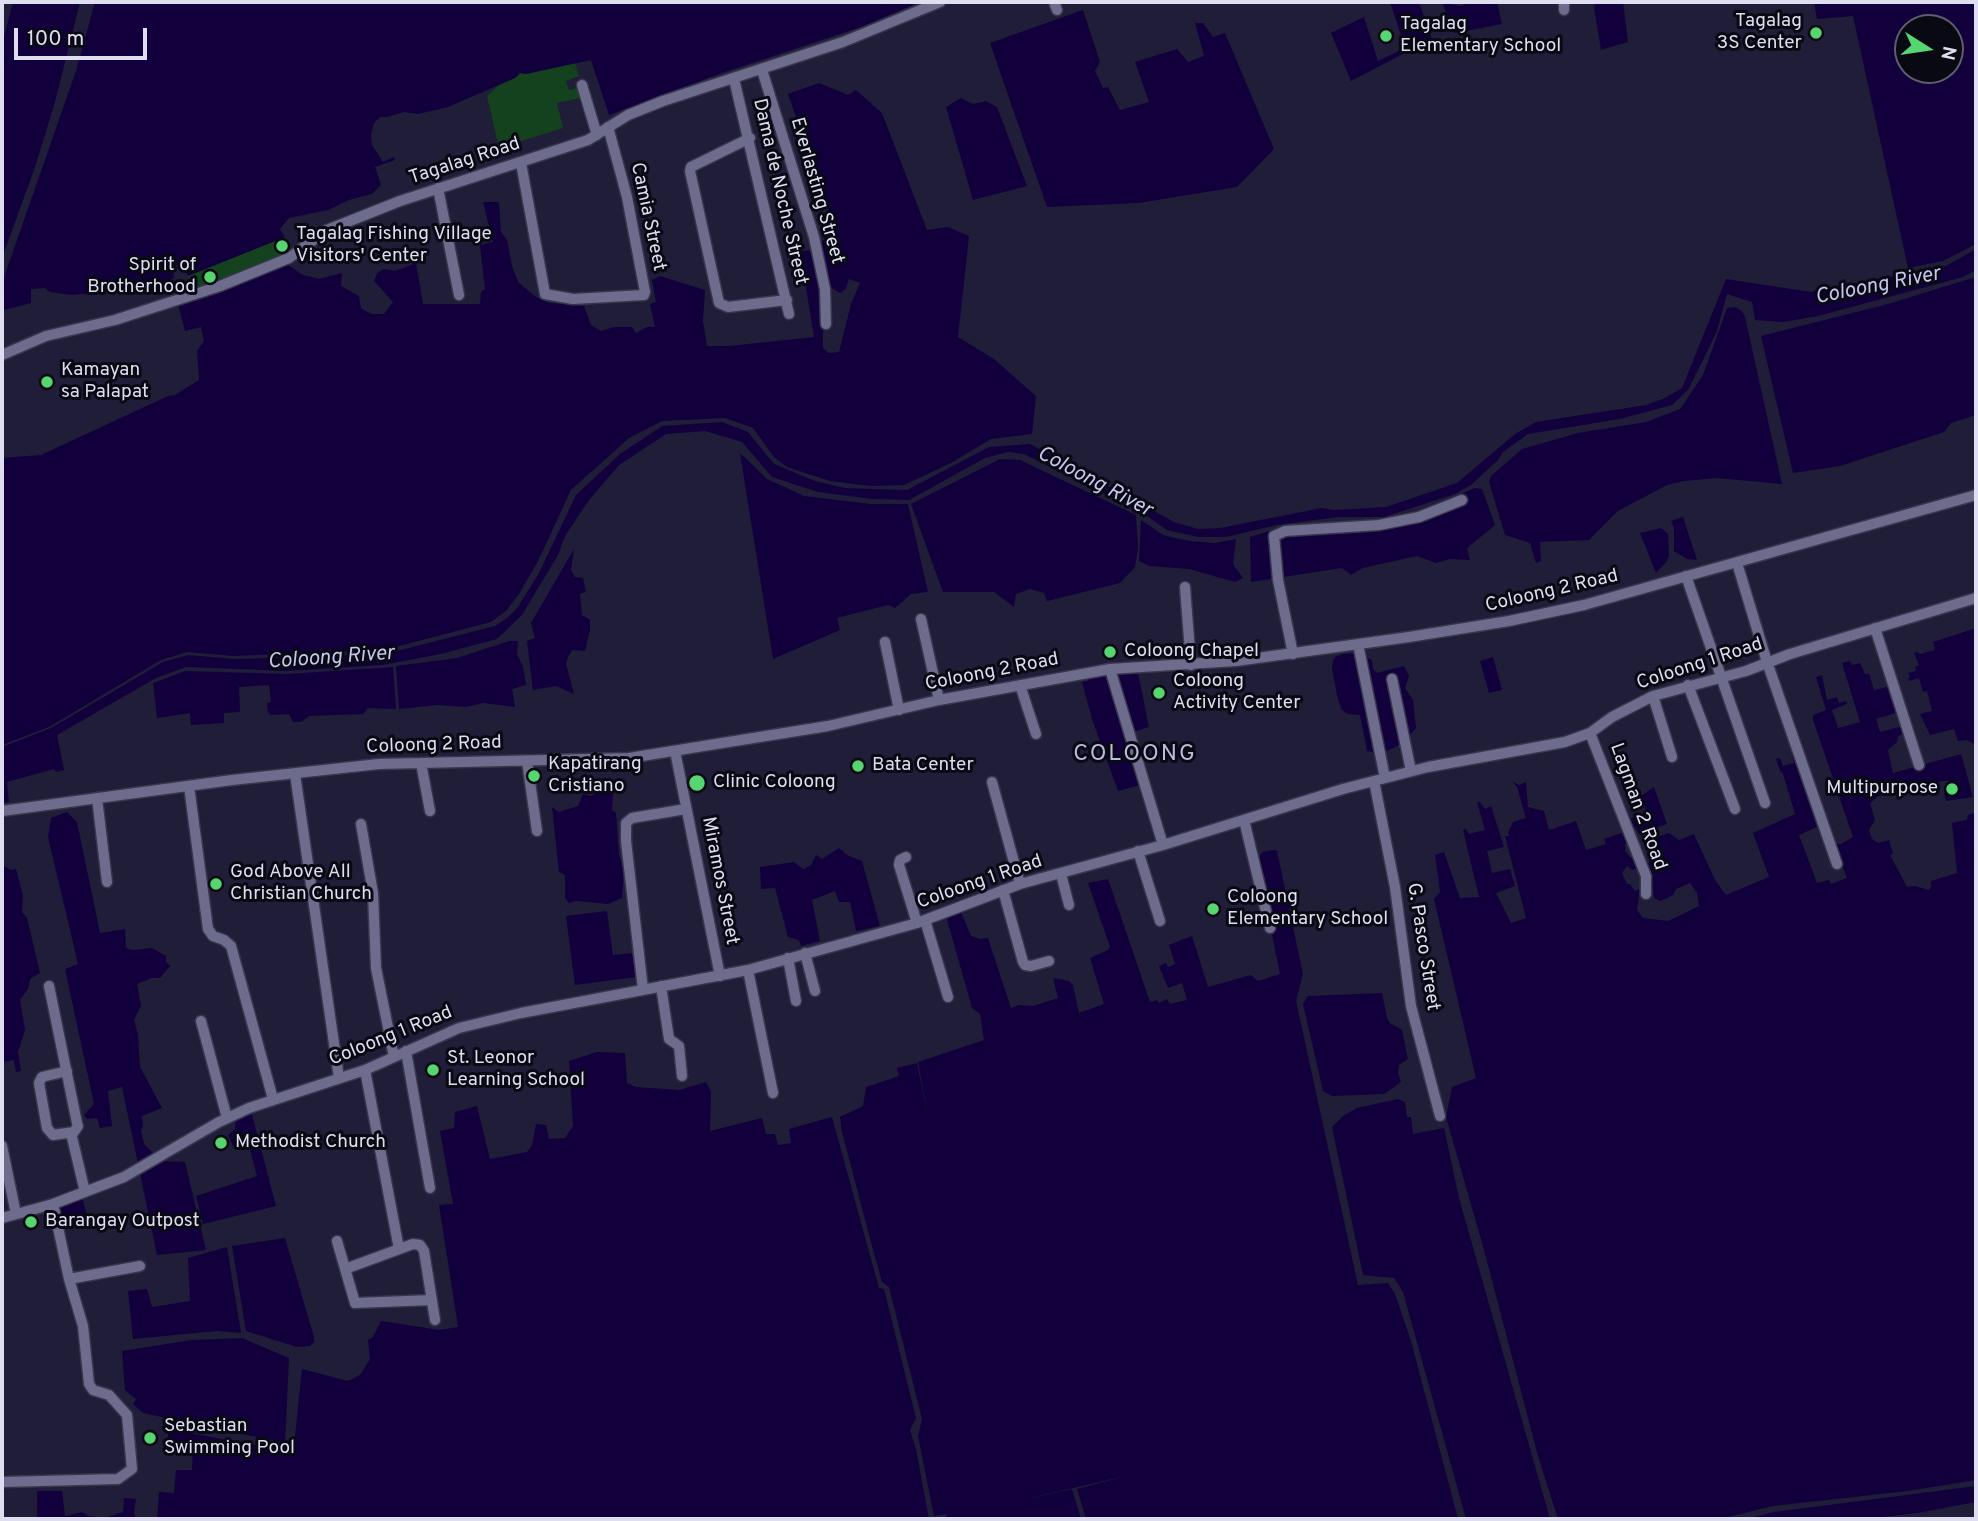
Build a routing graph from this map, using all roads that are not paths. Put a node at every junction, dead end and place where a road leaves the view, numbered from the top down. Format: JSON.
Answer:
{"nodes":[{"id":1,"x":940,"y":2,"type":"edge"},
{"id":2,"x":762,"y":70,"type":"junction"},
{"id":3,"x":734,"y":79,"type":"junction"},
{"id":4,"x":582,"y":85,"type":"dead end"},
{"id":5,"x":608,"y":127,"type":"junction"},
{"id":6,"x":597,"y":135,"type":"junction"},
{"id":7,"x":750,"y":138,"type":"junction"},
{"id":8,"x":521,"y":163,"type":"junction"},
{"id":9,"x":438,"y":188,"type":"junction"},
{"id":10,"x":459,"y":295,"type":"dead end"},
{"id":11,"x":787,"y":300,"type":"junction"},
{"id":12,"x":789,"y":314,"type":"dead end"},
{"id":13,"x":826,"y":324,"type":"dead end"},
{"id":14,"x":2,"y":355,"type":"edge"},
{"id":15,"x":1976,"y":495,"type":"edge"},
{"id":16,"x":1462,"y":500,"type":"dead end"},
{"id":17,"x":1737,"y":563,"type":"junction"},
{"id":18,"x":1686,"y":576,"type":"junction"},
{"id":19,"x":1185,"y":587,"type":"dead end"},
{"id":20,"x":1976,"y":598,"type":"edge"},
{"id":21,"x":921,"y":619,"type":"dead end"},
{"id":22,"x":1875,"y":628,"type":"junction"},
{"id":23,"x":884,"y":642,"type":"dead end"},
{"id":24,"x":1358,"y":644,"type":"junction"},
{"id":25,"x":1293,"y":654,"type":"junction"},
{"id":26,"x":1768,"y":662,"type":"junction"},
{"id":27,"x":1191,"y":665,"type":"junction"},
{"id":28,"x":1110,"y":669,"type":"junction"},
{"id":29,"x":1721,"y":678,"type":"junction"},
{"id":30,"x":1392,"y":679,"type":"dead end"},
{"id":31,"x":1020,"y":685,"type":"junction"},
{"id":32,"x":1688,"y":685,"type":"junction"},
{"id":33,"x":1653,"y":696,"type":"junction"},
{"id":34,"x":939,"y":700,"type":"junction"},
{"id":35,"x":899,"y":710,"type":"junction"},
{"id":36,"x":1590,"y":733,"type":"junction"},
{"id":37,"x":1036,"y":734,"type":"dead end"},
{"id":38,"x":675,"y":751,"type":"junction"},
{"id":39,"x":1672,"y":757,"type":"dead end"},
{"id":40,"x":527,"y":761,"type":"junction"},
{"id":41,"x":421,"y":763,"type":"junction"},
{"id":42,"x":1919,"y":765,"type":"dead end"},
{"id":43,"x":1411,"y":771,"type":"junction"},
{"id":44,"x":295,"y":774,"type":"junction"},
{"id":45,"x":1380,"y":780,"type":"junction"},
{"id":46,"x":992,"y":782,"type":"dead end"},
{"id":47,"x":189,"y":786,"type":"junction"},
{"id":48,"x":97,"y":798,"type":"junction"},
{"id":49,"x":1765,"y":803,"type":"dead end"},
{"id":50,"x":686,"y":809,"type":"junction"},
{"id":51,"x":1735,"y":809,"type":"dead end"},
{"id":52,"x":2,"y":811,"type":"edge"},
{"id":53,"x":430,"y":811,"type":"dead end"},
{"id":54,"x":1244,"y":820,"type":"junction"},
{"id":55,"x":361,"y":824,"type":"dead end"},
{"id":56,"x":537,"y":831,"type":"dead end"},
{"id":57,"x":1163,"y":845,"type":"junction"},
{"id":58,"x":1138,"y":851,"type":"junction"},
{"id":59,"x":906,"y":857,"type":"dead end"},
{"id":60,"x":1837,"y":864,"type":"dead end"},
{"id":61,"x":1061,"y":874,"type":"junction"},
{"id":62,"x":107,"y":882,"type":"dead end"},
{"id":63,"x":1020,"y":884,"type":"junction"},
{"id":64,"x":1003,"y":890,"type":"junction"},
{"id":65,"x":1646,"y":894,"type":"dead end"},
{"id":66,"x":1069,"y":905,"type":"dead end"},
{"id":67,"x":1160,"y":921,"type":"dead end"},
{"id":68,"x":921,"y":922,"type":"junction"},
{"id":69,"x":1270,"y":929,"type":"dead end"},
{"id":70,"x":805,"y":953,"type":"junction"},
{"id":71,"x":788,"y":958,"type":"junction"},
{"id":72,"x":1049,"y":961,"type":"dead end"},
{"id":73,"x":748,"y":970,"type":"junction"},
{"id":74,"x":720,"y":976,"type":"junction"},
{"id":75,"x":49,"y":986,"type":"dead end"},
{"id":76,"x":661,"y":986,"type":"junction"},
{"id":77,"x":643,"y":989,"type":"junction"},
{"id":78,"x":815,"y":991,"type":"dead end"},
{"id":79,"x":948,"y":997,"type":"dead end"},
{"id":80,"x":796,"y":1001,"type":"dead end"},
{"id":81,"x":201,"y":1021,"type":"dead end"},
{"id":82,"x":406,"y":1051,"type":"junction"},
{"id":83,"x":394,"y":1057,"type":"junction"},
{"id":84,"x":365,"y":1070,"type":"junction"},
{"id":85,"x":67,"y":1071,"type":"junction"},
{"id":86,"x":682,"y":1076,"type":"dead end"},
{"id":87,"x":339,"y":1078,"type":"junction"},
{"id":88,"x":773,"y":1093,"type":"dead end"},
{"id":89,"x":273,"y":1099,"type":"junction"},
{"id":90,"x":1440,"y":1116,"type":"dead end"},
{"id":91,"x":228,"y":1118,"type":"junction"},
{"id":92,"x":71,"y":1133,"type":"junction"},
{"id":93,"x":2,"y":1146,"type":"edge"},
{"id":94,"x":430,"y":1188,"type":"dead end"},
{"id":95,"x":85,"y":1192,"type":"junction"},
{"id":96,"x":53,"y":1204,"type":"junction"},
{"id":97,"x":16,"y":1214,"type":"junction"},
{"id":98,"x":2,"y":1218,"type":"edge"},
{"id":99,"x":337,"y":1241,"type":"dead end"},
{"id":100,"x":399,"y":1249,"type":"junction"},
{"id":101,"x":139,"y":1266,"type":"dead end"},
{"id":102,"x":345,"y":1269,"type":"junction"},
{"id":103,"x":69,"y":1279,"type":"junction"},
{"id":104,"x":432,"y":1300,"type":"junction"},
{"id":105,"x":435,"y":1320,"type":"dead end"},
{"id":106,"x":2,"y":1482,"type":"edge"}],
"edges":[{"from":1,"to":2,"type":"street","name":"Tagalag Road"},
{"from":2,"to":3,"type":"street","name":"Tagalag Road"},
{"from":2,"to":13,"type":"street","name":"Everlasting Street"},
{"from":3,"to":5,"type":"street","name":"Tagalag Road"},
{"from":3,"to":7,"type":"street","name":"Dama de Noche Street"},
{"from":4,"to":6,"type":"street"},
{"from":5,"to":6,"type":"street","name":"Tagalag Road"},
{"from":5,"to":8,"type":"street","name":"Camia Street"},
{"from":6,"to":8,"type":"street","name":"Tagalag Road"},
{"from":7,"to":11,"type":"street","name":"Dama de Noche Street"},
{"from":7,"to":11,"type":"street"},
{"from":8,"to":9,"type":"street","name":"Tagalag Road"},
{"from":9,"to":10,"type":"street"},
{"from":9,"to":14,"type":"street","name":"Tagalag Road"},
{"from":11,"to":12,"type":"street","name":"Dama de Noche Street"},
{"from":15,"to":17,"type":"street","name":"Coloong 2 Road"},
{"from":16,"to":25,"type":"street"},
{"from":17,"to":18,"type":"street","name":"Coloong 2 Road"},
{"from":17,"to":26,"type":"street"},
{"from":18,"to":24,"type":"street","name":"Coloong 2 Road"},
{"from":18,"to":29,"type":"street"},
{"from":19,"to":27,"type":"street"},
{"from":20,"to":22,"type":"street","name":"Coloong 1 Road"},
{"from":21,"to":34,"type":"street"},
{"from":22,"to":26,"type":"street","name":"Coloong 1 Road"},
{"from":22,"to":42,"type":"street"},
{"from":23,"to":35,"type":"street"},
{"from":24,"to":25,"type":"street","name":"Coloong 2 Road"},
{"from":24,"to":45,"type":"street","name":"G. Pasco Street"},
{"from":25,"to":27,"type":"street","name":"Coloong 2 Road"},
{"from":26,"to":29,"type":"street","name":"Coloong 1 Road"},
{"from":26,"to":60,"type":"street"},
{"from":27,"to":28,"type":"street","name":"Coloong 2 Road"},
{"from":28,"to":31,"type":"street","name":"Coloong 2 Road"},
{"from":28,"to":57,"type":"street"},
{"from":29,"to":32,"type":"street","name":"Coloong 1 Road"},
{"from":29,"to":49,"type":"street"},
{"from":30,"to":43,"type":"street"},
{"from":31,"to":34,"type":"street","name":"Coloong 2 Road"},
{"from":31,"to":37,"type":"street"},
{"from":32,"to":33,"type":"street","name":"Coloong 1 Road"},
{"from":32,"to":51,"type":"street"},
{"from":33,"to":36,"type":"street","name":"Coloong 1 Road"},
{"from":33,"to":39,"type":"street"},
{"from":34,"to":35,"type":"street","name":"Coloong 2 Road"},
{"from":35,"to":38,"type":"street","name":"Coloong 2 Road"},
{"from":36,"to":43,"type":"street","name":"Coloong 1 Road"},
{"from":36,"to":65,"type":"street","name":"Lagman 2 Road"},
{"from":38,"to":40,"type":"street","name":"Coloong 2 Road"},
{"from":38,"to":50,"type":"street","name":"Miramos Street"},
{"from":40,"to":41,"type":"street","name":"Coloong 2 Road"},
{"from":40,"to":56,"type":"street"},
{"from":41,"to":44,"type":"street","name":"Coloong 2 Road"},
{"from":41,"to":53,"type":"street"},
{"from":43,"to":45,"type":"street","name":"Coloong 1 Road"},
{"from":44,"to":47,"type":"street","name":"Coloong 2 Road"},
{"from":44,"to":87,"type":"street"},
{"from":45,"to":54,"type":"street","name":"Coloong 1 Road"},
{"from":45,"to":90,"type":"street","name":"G. Pasco Street"},
{"from":46,"to":63,"type":"street"},
{"from":47,"to":48,"type":"street","name":"Coloong 2 Road"},
{"from":47,"to":89,"type":"street"},
{"from":48,"to":52,"type":"street","name":"Coloong 2 Road"},
{"from":48,"to":62,"type":"street"},
{"from":50,"to":74,"type":"street","name":"Miramos Street"},
{"from":50,"to":77,"type":"street"},
{"from":54,"to":57,"type":"street","name":"Coloong 1 Road"},
{"from":54,"to":69,"type":"street"},
{"from":55,"to":83,"type":"street"},
{"from":57,"to":58,"type":"street","name":"Coloong 1 Road"},
{"from":58,"to":61,"type":"street","name":"Coloong 1 Road"},
{"from":58,"to":67,"type":"street"},
{"from":59,"to":68,"type":"street"},
{"from":61,"to":63,"type":"street","name":"Coloong 1 Road"},
{"from":61,"to":66,"type":"street"},
{"from":63,"to":64,"type":"street","name":"Coloong 1 Road"},
{"from":64,"to":68,"type":"street","name":"Coloong 1 Road"},
{"from":64,"to":72,"type":"street"},
{"from":68,"to":70,"type":"street","name":"Coloong 1 Road"},
{"from":68,"to":79,"type":"street"},
{"from":70,"to":71,"type":"street","name":"Coloong 1 Road"},
{"from":70,"to":78,"type":"street"},
{"from":71,"to":73,"type":"street","name":"Coloong 1 Road"},
{"from":71,"to":80,"type":"street"},
{"from":73,"to":74,"type":"street","name":"Coloong 1 Road"},
{"from":73,"to":88,"type":"street"},
{"from":74,"to":76,"type":"street","name":"Coloong 1 Road"},
{"from":75,"to":85,"type":"street"},
{"from":76,"to":77,"type":"street","name":"Coloong 1 Road"},
{"from":76,"to":86,"type":"street"},
{"from":77,"to":82,"type":"street","name":"Coloong 1 Road"},
{"from":81,"to":91,"type":"street"},
{"from":82,"to":83,"type":"street","name":"Coloong 1 Road"},
{"from":82,"to":94,"type":"street"},
{"from":83,"to":84,"type":"street","name":"Coloong 1 Road"},
{"from":84,"to":87,"type":"street","name":"Coloong 1 Road"},
{"from":84,"to":100,"type":"street"},
{"from":85,"to":92,"type":"street"},
{"from":85,"to":92,"type":"street"},
{"from":87,"to":89,"type":"street","name":"Coloong 1 Road"},
{"from":89,"to":91,"type":"street","name":"Coloong 1 Road"},
{"from":91,"to":95,"type":"street","name":"Coloong 1 Road"},
{"from":92,"to":95,"type":"street"},
{"from":93,"to":97,"type":"street"},
{"from":95,"to":96,"type":"street","name":"Coloong 1 Road"},
{"from":96,"to":97,"type":"street","name":"Coloong 1 Road"},
{"from":96,"to":103,"type":"street"},
{"from":97,"to":98,"type":"street","name":"Coloong 1 Road"},
{"from":99,"to":102,"type":"street"},
{"from":100,"to":102,"type":"street"},
{"from":100,"to":104,"type":"street"},
{"from":101,"to":103,"type":"street"},
{"from":102,"to":104,"type":"street"},
{"from":103,"to":106,"type":"street"},
{"from":104,"to":105,"type":"street"}]}
